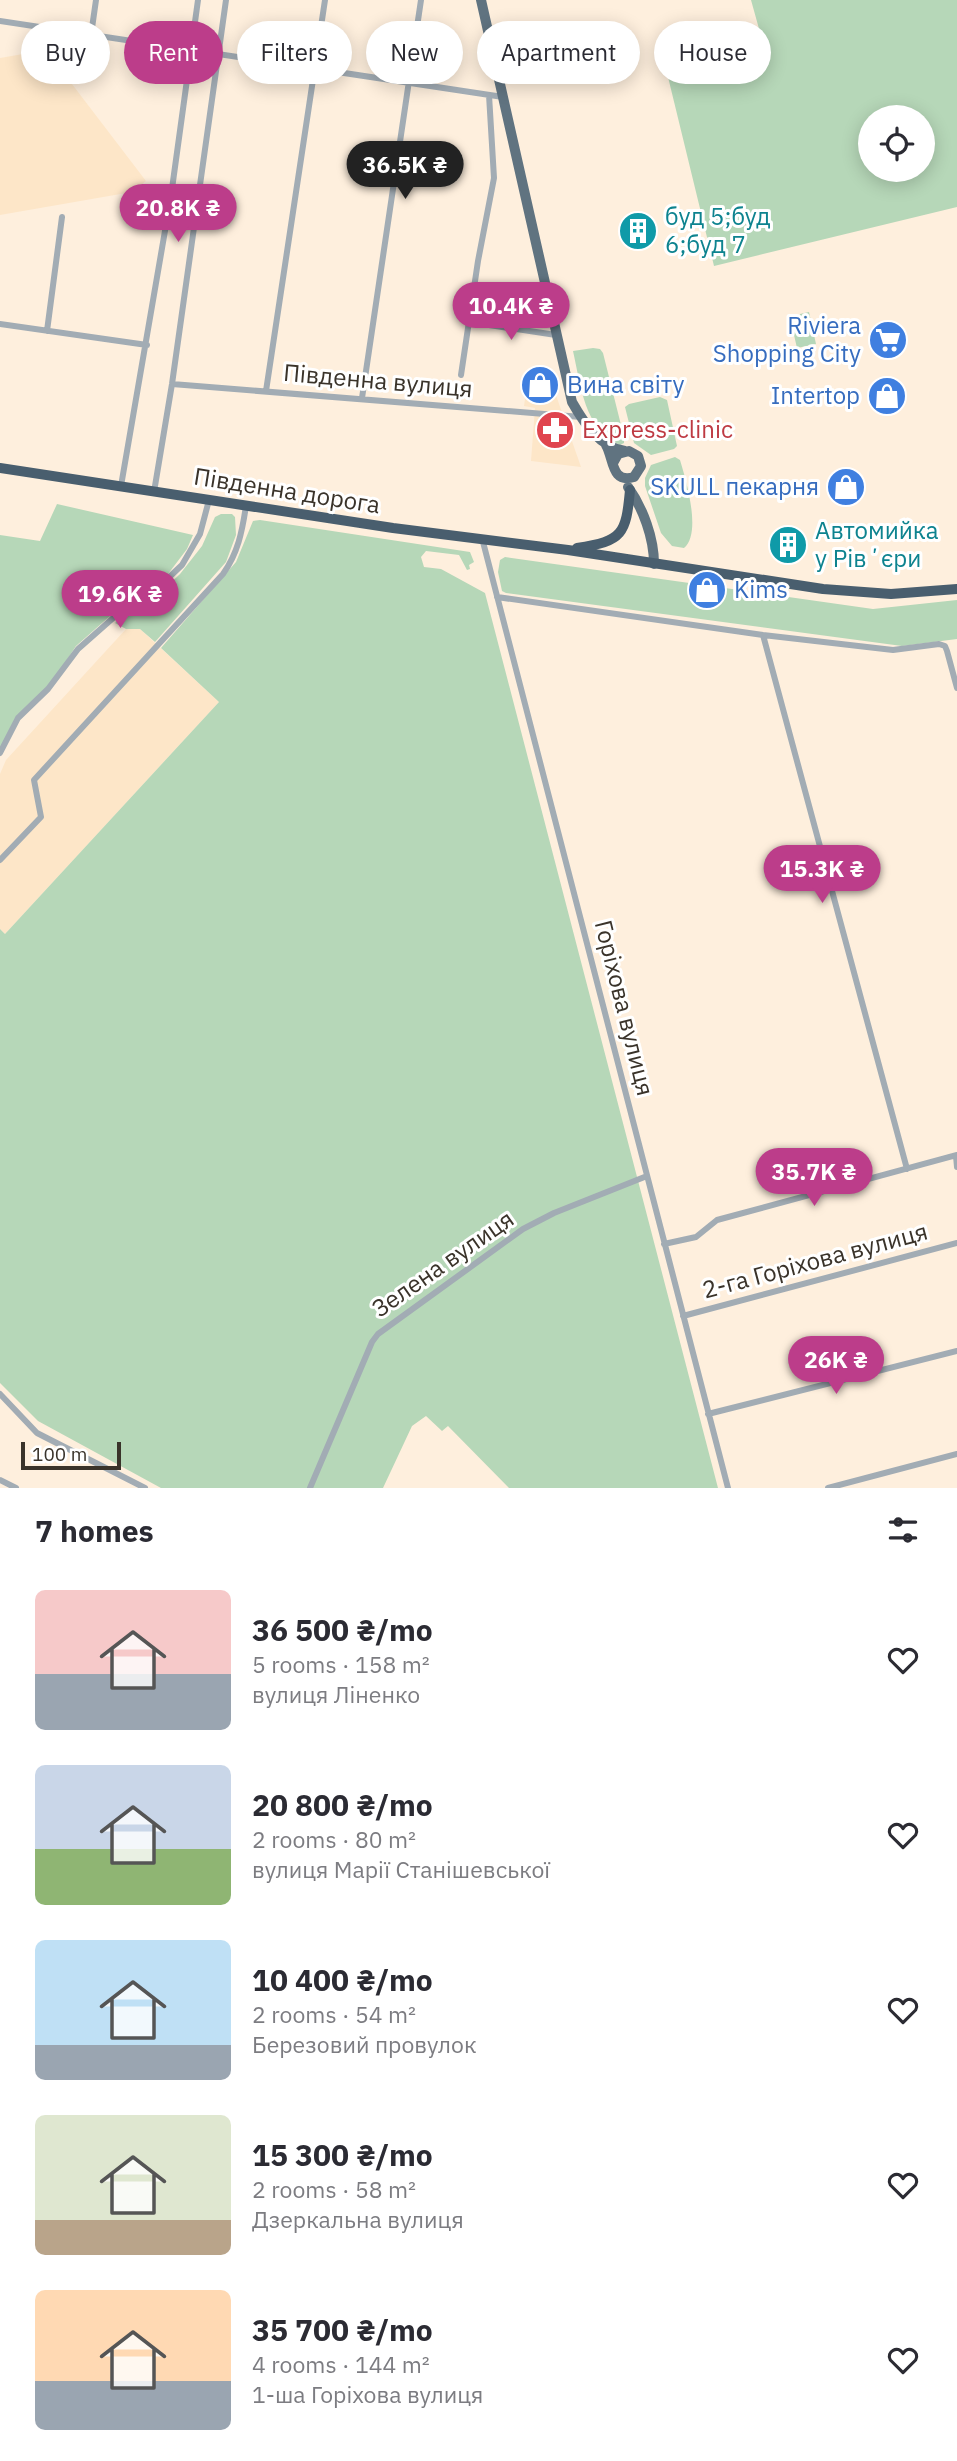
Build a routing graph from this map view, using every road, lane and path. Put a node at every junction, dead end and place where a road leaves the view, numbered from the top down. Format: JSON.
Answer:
{"nodes":[{"id":1,"x":96,"y":0,"type":"edge"},
{"id":2,"x":198,"y":0,"type":"edge"},
{"id":3,"x":226,"y":0,"type":"edge"},
{"id":4,"x":325,"y":0,"type":"edge"},
{"id":5,"x":421,"y":0,"type":"edge"},
{"id":6,"x":481,"y":0,"type":"edge"},
{"id":7,"x":93,"y":21,"type":"edge"},
{"id":8,"x":195,"y":21,"type":"edge"},
{"id":9,"x":223,"y":21,"type":"edge"},
{"id":10,"x":322,"y":21,"type":"edge"},
{"id":11,"x":418,"y":21,"type":"edge"},
{"id":12,"x":0,"y":22,"type":"edge"},
{"id":13,"x":21,"y":25,"type":"edge"},
{"id":14,"x":186,"y":84,"type":"edge"},
{"id":15,"x":214,"y":84,"type":"edge"},
{"id":16,"x":312,"y":84,"type":"edge"},
{"id":17,"x":409,"y":84,"type":"edge"},
{"id":18,"x":416,"y":84,"type":"edge"},
{"id":19,"x":489,"y":95,"type":"junction"},
{"id":20,"x":503,"y":97,"type":"junction"},
{"id":21,"x":62,"y":217,"type":"dead end"},
{"id":22,"x":469,"y":322,"type":"junction"},
{"id":23,"x":0,"y":324,"type":"edge"},
{"id":24,"x":47,"y":331,"type":"junction"},
{"id":25,"x":556,"y":335,"type":"junction"},
{"id":26,"x":147,"y":345,"type":"junction"},
{"id":27,"x":461,"y":375,"type":"dead end"},
{"id":28,"x":172,"y":384,"type":"junction"},
{"id":29,"x":266,"y":391,"type":"junction"},
{"id":30,"x":362,"y":398,"type":"junction"},
{"id":31,"x":581,"y":417,"type":"junction"},
{"id":32,"x":606,"y":444,"type":"junction"},
{"id":33,"x":625,"y":451,"type":"junction"},
{"id":34,"x":613,"y":463,"type":"junction"},
{"id":35,"x":0,"y":468,"type":"edge"},
{"id":36,"x":639,"y":473,"type":"junction"},
{"id":37,"x":618,"y":476,"type":"junction"},
{"id":38,"x":121,"y":486,"type":"junction"},
{"id":39,"x":630,"y":490,"type":"junction"},
{"id":40,"x":154,"y":492,"type":"junction"},
{"id":41,"x":209,"y":500,"type":"junction"},
{"id":42,"x":246,"y":506,"type":"junction"},
{"id":43,"x":639,"y":507,"type":"junction"},
{"id":44,"x":482,"y":538,"type":"junction"},
{"id":45,"x":568,"y":550,"type":"junction"},
{"id":46,"x":654,"y":564,"type":"junction"},
{"id":47,"x":957,"y":589,"type":"edge"},
{"id":48,"x":498,"y":597,"type":"junction"},
{"id":49,"x":763,"y":635,"type":"junction"},
{"id":50,"x":957,"y":688,"type":"edge"},
{"id":51,"x":0,"y":753,"type":"edge"},
{"id":52,"x":0,"y":860,"type":"edge"},
{"id":53,"x":956,"y":1155,"type":"edge"},
{"id":54,"x":957,"y":1167,"type":"edge"},
{"id":55,"x":907,"y":1169,"type":"junction"},
{"id":56,"x":647,"y":1175,"type":"junction"},
{"id":57,"x":957,"y":1242,"type":"edge"},
{"id":58,"x":664,"y":1244,"type":"junction"},
{"id":59,"x":683,"y":1317,"type":"junction"},
{"id":60,"x":957,"y":1351,"type":"edge"},
{"id":61,"x":0,"y":1394,"type":"edge"},
{"id":62,"x":708,"y":1414,"type":"junction"},
{"id":63,"x":957,"y":1454,"type":"edge"},
{"id":64,"x":0,"y":1480,"type":"edge"},
{"id":65,"x":16,"y":1488,"type":"edge"},
{"id":66,"x":145,"y":1488,"type":"edge"},
{"id":67,"x":310,"y":1488,"type":"edge"},
{"id":68,"x":727,"y":1488,"type":"edge"},
{"id":69,"x":828,"y":1488,"type":"edge"}],
"edges":[{"from":1,"to":7,"type":"street"},
{"from":2,"to":8,"type":"street"},
{"from":3,"to":9,"type":"street"},
{"from":4,"to":10,"type":"street"},
{"from":5,"to":11,"type":"street"},
{"from":6,"to":20,"type":"main road"},
{"from":12,"to":13,"type":"street"},
{"from":14,"to":26,"type":"street"},
{"from":15,"to":28,"type":"street"},
{"from":16,"to":29,"type":"street"},
{"from":17,"to":30,"type":"street"},
{"from":18,"to":19,"type":"street"},
{"from":19,"to":20,"type":"street"},
{"from":19,"to":22,"type":"street"},
{"from":20,"to":25,"type":"main road"},
{"from":21,"to":24,"type":"street"},
{"from":22,"to":25,"type":"street"},
{"from":22,"to":27,"type":"street"},
{"from":23,"to":24,"type":"street"},
{"from":24,"to":26,"type":"street"},
{"from":25,"to":31,"type":"main road"},
{"from":26,"to":38,"type":"street"},
{"from":28,"to":29,"type":"street","name":"Південна вулиця"},
{"from":28,"to":40,"type":"street"},
{"from":29,"to":30,"type":"street","name":"Південна вулиця"},
{"from":30,"to":31,"type":"street","name":"Південна вулиця"},
{"from":31,"to":32,"type":"main road"},
{"from":32,"to":33,"type":"main road"},
{"from":32,"to":34,"type":"main road"},
{"from":33,"to":34,"type":"main road"},
{"from":33,"to":36,"type":"main road"},
{"from":34,"to":37,"type":"main road"},
{"from":35,"to":38,"type":"highway","name":"Південна дорога"},
{"from":36,"to":37,"type":"main road"},
{"from":36,"to":43,"type":"main road"},
{"from":37,"to":39,"type":"main road"},
{"from":38,"to":40,"type":"highway","name":"Південна дорога"},
{"from":39,"to":43,"type":"main road"},
{"from":39,"to":45,"type":"highway"},
{"from":40,"to":41,"type":"highway","name":"Південна дорога"},
{"from":41,"to":42,"type":"highway","name":"Південна дорога"},
{"from":41,"to":51,"type":"street"},
{"from":42,"to":44,"type":"highway","name":"Південна дорога"},
{"from":42,"to":52,"type":"street"},
{"from":43,"to":46,"type":"main road"},
{"from":44,"to":45,"type":"highway","name":"Південна дорога"},
{"from":44,"to":48,"type":"street","name":"Горіхова вулиця"},
{"from":45,"to":46,"type":"highway","name":"Південна дорога"},
{"from":46,"to":47,"type":"highway","name":"Південна дорога"},
{"from":48,"to":49,"type":"street"},
{"from":48,"to":56,"type":"street","name":"Горіхова вулиця"},
{"from":49,"to":50,"type":"street"},
{"from":49,"to":55,"type":"street"},
{"from":53,"to":54,"type":"street"},
{"from":53,"to":55,"type":"street"},
{"from":55,"to":58,"type":"street"},
{"from":56,"to":58,"type":"street","name":"Горіхова вулиця"},
{"from":56,"to":67,"type":"street","name":"Зелена вулиця"},
{"from":57,"to":59,"type":"street","name":"2-га Горіхова вулиця"},
{"from":58,"to":59,"type":"street","name":"Горіхова вулиця"},
{"from":59,"to":62,"type":"street","name":"Горіхова вулиця"},
{"from":60,"to":62,"type":"street"},
{"from":61,"to":66,"type":"street"},
{"from":62,"to":68,"type":"street","name":"Горіхова вулиця"},
{"from":63,"to":69,"type":"street"},
{"from":64,"to":65,"type":"street"}]}
